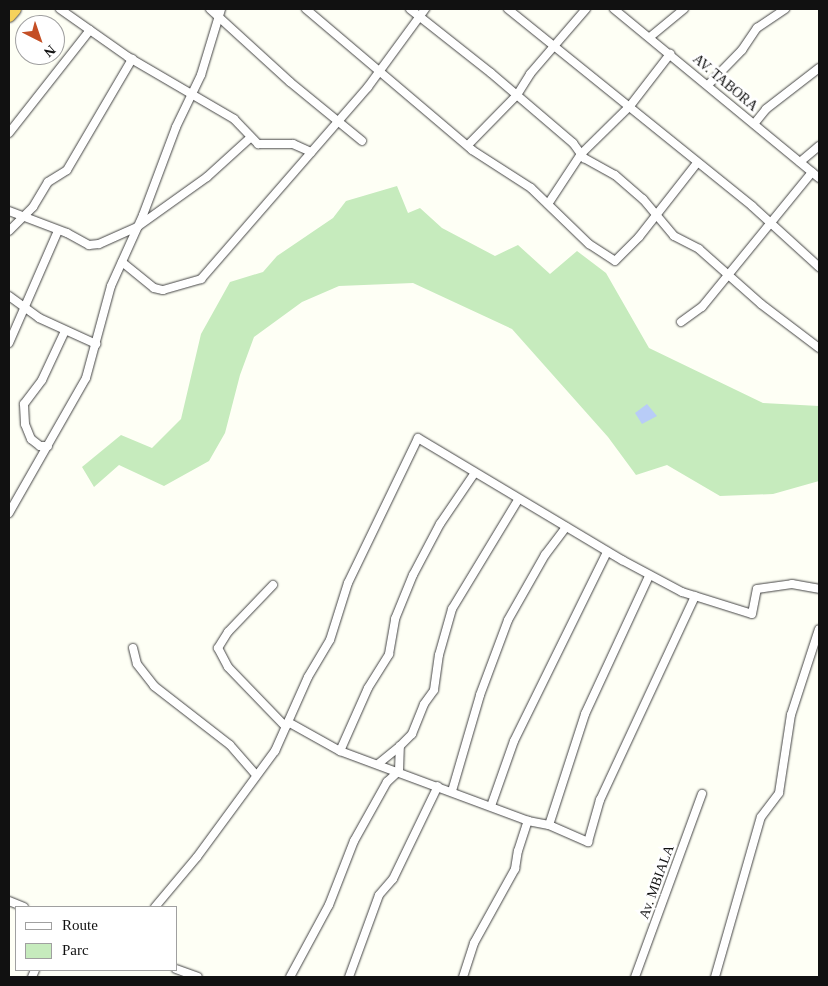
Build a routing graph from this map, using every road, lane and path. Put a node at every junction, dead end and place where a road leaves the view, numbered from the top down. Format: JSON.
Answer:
{"nodes":[{"id":1,"x":14,"y":9,"type":"edge"},
{"id":2,"x":60,"y":9,"type":"edge"},
{"id":3,"x":210,"y":9,"type":"edge"},
{"id":4,"x":410,"y":9,"type":"edge"},
{"id":5,"x":508,"y":9,"type":"edge"},
{"id":6,"x":586,"y":9,"type":"edge"},
{"id":7,"x":614,"y":9,"type":"edge"},
{"id":8,"x":684,"y":9,"type":"edge"},
{"id":9,"x":785,"y":9,"type":"edge"},
{"id":10,"x":309,"y":10,"type":"edge"},
{"id":11,"x":220,"y":12,"type":"edge"},
{"id":12,"x":422,"y":12,"type":"edge"},
{"id":13,"x":9,"y":16,"type":"edge"},
{"id":14,"x":90,"y":30,"type":"junction"},
{"id":15,"x":650,"y":36,"type":"junction"},
{"id":16,"x":554,"y":46,"type":"junction"},
{"id":17,"x":670,"y":54,"type":"junction"},
{"id":18,"x":132,"y":59,"type":"junction"},
{"id":19,"x":819,"y":68,"type":"edge"},
{"id":20,"x":380,"y":70,"type":"junction"},
{"id":21,"x":708,"y":85,"type":"junction"},
{"id":22,"x":191,"y":95,"type":"junction"},
{"id":23,"x":517,"y":95,"type":"junction"},
{"id":24,"x":630,"y":106,"type":"junction"},
{"id":25,"x":337,"y":121,"type":"junction"},
{"id":26,"x":754,"y":124,"type":"junction"},
{"id":27,"x":9,"y":133,"type":"edge"},
{"id":28,"x":250,"y":138,"type":"junction"},
{"id":29,"x":362,"y":141,"type":"dead end"},
{"id":30,"x":468,"y":145,"type":"junction"},
{"id":31,"x":819,"y":146,"type":"edge"},
{"id":32,"x":311,"y":152,"type":"junction"},
{"id":33,"x":581,"y":154,"type":"junction"},
{"id":34,"x":800,"y":162,"type":"junction"},
{"id":35,"x":696,"y":163,"type":"junction"},
{"id":36,"x":812,"y":172,"type":"junction"},
{"id":37,"x":819,"y":178,"type":"edge"},
{"id":38,"x":548,"y":204,"type":"junction"},
{"id":39,"x":9,"y":211,"type":"edge"},
{"id":40,"x":658,"y":213,"type":"junction"},
{"id":41,"x":20,"y":218,"type":"junction"},
{"id":42,"x":771,"y":224,"type":"junction"},
{"id":43,"x":137,"y":227,"type":"junction"},
{"id":44,"x":9,"y":231,"type":"edge"},
{"id":45,"x":58,"y":231,"type":"junction"},
{"id":46,"x":122,"y":262,"type":"junction"},
{"id":47,"x":819,"y":267,"type":"edge"},
{"id":48,"x":729,"y":276,"type":"junction"},
{"id":49,"x":9,"y":296,"type":"edge"},
{"id":50,"x":26,"y":308,"type":"junction"},
{"id":51,"x":680,"y":322,"type":"dead end"},
{"id":52,"x":65,"y":331,"type":"junction"},
{"id":53,"x":9,"y":343,"type":"edge"},
{"id":54,"x":96,"y":344,"type":"junction"},
{"id":55,"x":819,"y":348,"type":"edge"},
{"id":56,"x":48,"y":446,"type":"junction"},
{"id":57,"x":474,"y":474,"type":"junction"},
{"id":58,"x":518,"y":500,"type":"junction"},
{"id":59,"x":9,"y":513,"type":"edge"},
{"id":60,"x":566,"y":527,"type":"junction"},
{"id":61,"x":607,"y":552,"type":"junction"},
{"id":62,"x":650,"y":576,"type":"junction"},
{"id":63,"x":273,"y":585,"type":"dead end"},
{"id":64,"x":819,"y":589,"type":"edge"},
{"id":65,"x":696,"y":596,"type":"junction"},
{"id":66,"x":819,"y":629,"type":"edge"},
{"id":67,"x":132,"y":648,"type":"dead end"},
{"id":68,"x":287,"y":724,"type":"junction"},
{"id":69,"x":400,"y":746,"type":"junction"},
{"id":70,"x":340,"y":751,"type":"junction"},
{"id":71,"x":378,"y":764,"type":"junction"},
{"id":72,"x":399,"y":771,"type":"junction"},
{"id":73,"x":256,"y":775,"type":"junction"},
{"id":74,"x":438,"y":786,"type":"junction"},
{"id":75,"x":452,"y":791,"type":"junction"},
{"id":76,"x":702,"y":794,"type":"dead end"},
{"id":77,"x":491,"y":806,"type":"junction"},
{"id":78,"x":528,"y":821,"type":"junction"},
{"id":79,"x":549,"y":825,"type":"junction"},
{"id":80,"x":9,"y":901,"type":"edge"},
{"id":81,"x":22,"y":906,"type":"edge"},
{"id":82,"x":156,"y":906,"type":"edge"},
{"id":83,"x":178,"y":970,"type":"edge"},
{"id":84,"x":198,"y":977,"type":"edge"},
{"id":85,"x":290,"y":977,"type":"edge"},
{"id":86,"x":348,"y":977,"type":"edge"},
{"id":87,"x":463,"y":977,"type":"edge"},
{"id":88,"x":635,"y":977,"type":"edge"},
{"id":89,"x":715,"y":977,"type":"edge"}],
"edges":[{"from":1,"to":13,"type":"highway"},
{"from":2,"to":14,"type":"street"},
{"from":3,"to":11,"type":"street"},
{"from":4,"to":12,"type":"street"},
{"from":5,"to":16,"type":"street"},
{"from":6,"to":16,"type":"street"},
{"from":7,"to":15,"type":"street","name":"AV. TABORA"},
{"from":8,"to":15,"type":"street"},
{"from":9,"to":21,"type":"street"},
{"from":10,"to":20,"type":"street"},
{"from":11,"to":22,"type":"street"},
{"from":11,"to":25,"type":"street"},
{"from":12,"to":20,"type":"street"},
{"from":12,"to":23,"type":"street"},
{"from":14,"to":18,"type":"street"},
{"from":14,"to":27,"type":"street"},
{"from":15,"to":17,"type":"street","name":"AV. TABORA"},
{"from":16,"to":23,"type":"street"},
{"from":16,"to":24,"type":"street"},
{"from":17,"to":21,"type":"street","name":"AV. TABORA"},
{"from":17,"to":24,"type":"street"},
{"from":18,"to":22,"type":"street"},
{"from":18,"to":41,"type":"street"},
{"from":19,"to":26,"type":"street"},
{"from":20,"to":25,"type":"street"},
{"from":20,"to":30,"type":"street"},
{"from":21,"to":26,"type":"street","name":"AV. TABORA"},
{"from":22,"to":28,"type":"street"},
{"from":22,"to":43,"type":"street"},
{"from":23,"to":30,"type":"street"},
{"from":23,"to":33,"type":"street"},
{"from":24,"to":33,"type":"street"},
{"from":24,"to":35,"type":"street"},
{"from":25,"to":29,"type":"street"},
{"from":25,"to":32,"type":"street"},
{"from":26,"to":34,"type":"street","name":"AV. TABORA"},
{"from":28,"to":32,"type":"street"},
{"from":28,"to":43,"type":"street"},
{"from":30,"to":38,"type":"street"},
{"from":31,"to":34,"type":"street"},
{"from":32,"to":46,"type":"street"},
{"from":33,"to":38,"type":"street"},
{"from":33,"to":40,"type":"street"},
{"from":34,"to":36,"type":"street","name":"AV. TABORA"},
{"from":35,"to":40,"type":"street"},
{"from":35,"to":42,"type":"street"},
{"from":36,"to":37,"type":"street","name":"AV. TABORA"},
{"from":36,"to":42,"type":"street"},
{"from":38,"to":40,"type":"street"},
{"from":39,"to":41,"type":"street"},
{"from":40,"to":48,"type":"street"},
{"from":41,"to":44,"type":"street"},
{"from":41,"to":45,"type":"street"},
{"from":42,"to":47,"type":"street"},
{"from":42,"to":48,"type":"street"},
{"from":43,"to":45,"type":"street"},
{"from":43,"to":46,"type":"street"},
{"from":45,"to":50,"type":"street"},
{"from":46,"to":54,"type":"street"},
{"from":48,"to":51,"type":"street"},
{"from":48,"to":55,"type":"street"},
{"from":49,"to":50,"type":"street"},
{"from":50,"to":52,"type":"street"},
{"from":50,"to":53,"type":"street"},
{"from":52,"to":54,"type":"street"},
{"from":52,"to":56,"type":"street"},
{"from":54,"to":56,"type":"street"},
{"from":56,"to":59,"type":"street"},
{"from":57,"to":58,"type":"street"},
{"from":57,"to":68,"type":"street"},
{"from":57,"to":70,"type":"street"},
{"from":58,"to":60,"type":"street"},
{"from":58,"to":69,"type":"street"},
{"from":60,"to":61,"type":"street"},
{"from":60,"to":75,"type":"street"},
{"from":61,"to":62,"type":"street"},
{"from":61,"to":77,"type":"street"},
{"from":62,"to":65,"type":"street"},
{"from":62,"to":79,"type":"street"},
{"from":63,"to":68,"type":"street"},
{"from":64,"to":65,"type":"street"},
{"from":65,"to":79,"type":"street"},
{"from":66,"to":89,"type":"street"},
{"from":67,"to":73,"type":"street"},
{"from":68,"to":70,"type":"street"},
{"from":68,"to":73,"type":"street"},
{"from":69,"to":71,"type":"street"},
{"from":69,"to":72,"type":"street"},
{"from":70,"to":71,"type":"street"},
{"from":71,"to":72,"type":"street"},
{"from":72,"to":74,"type":"street"},
{"from":72,"to":85,"type":"street"},
{"from":73,"to":82,"type":"street"},
{"from":74,"to":75,"type":"street"},
{"from":74,"to":86,"type":"street"},
{"from":75,"to":77,"type":"street"},
{"from":76,"to":88,"type":"street","name":"Av. MBIALA"},
{"from":77,"to":78,"type":"street"},
{"from":78,"to":79,"type":"street"},
{"from":78,"to":87,"type":"street"},
{"from":80,"to":81,"type":"street"},
{"from":83,"to":84,"type":"street"}]}
